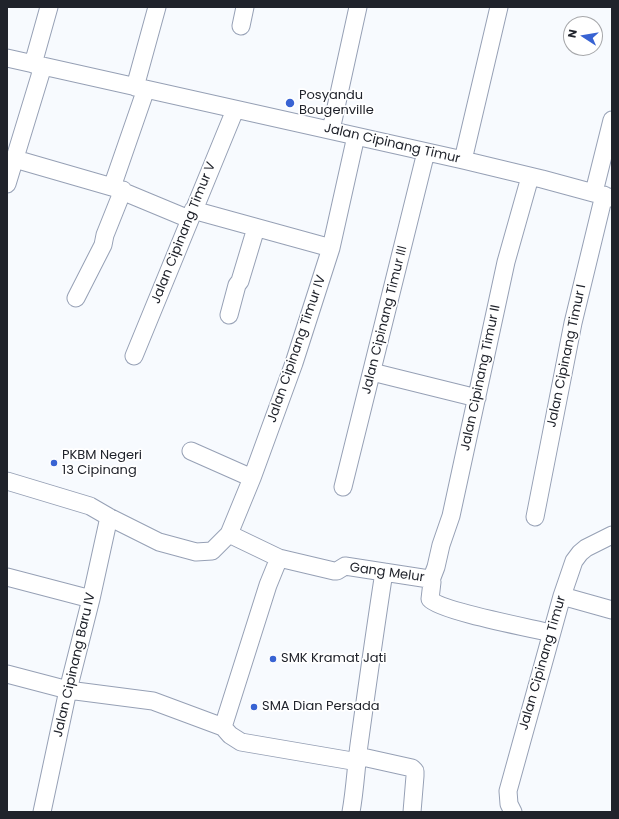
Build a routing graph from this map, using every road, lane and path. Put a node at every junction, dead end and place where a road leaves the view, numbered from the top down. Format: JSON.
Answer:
{"nodes":[{"id":1,"x":49,"y":7,"type":"edge"},
{"id":2,"x":157,"y":7,"type":"edge"},
{"id":3,"x":245,"y":7,"type":"edge"},
{"id":4,"x":358,"y":7,"type":"edge"},
{"id":5,"x":499,"y":7,"type":"edge"},
{"id":6,"x":241,"y":26,"type":"dead end"},
{"id":7,"x":7,"y":58,"type":"edge"},
{"id":8,"x":38,"y":65,"type":"junction"},
{"id":9,"x":140,"y":88,"type":"junction"},
{"id":10,"x":235,"y":110,"type":"junction"},
{"id":11,"x":612,"y":120,"type":"edge"},
{"id":12,"x":331,"y":130,"type":"junction"},
{"id":13,"x":356,"y":136,"type":"junction"},
{"id":14,"x":426,"y":152,"type":"junction"},
{"id":15,"x":15,"y":159,"type":"junction"},
{"id":16,"x":463,"y":160,"type":"junction"},
{"id":17,"x":530,"y":177,"type":"junction"},
{"id":18,"x":7,"y":184,"type":"edge"},
{"id":19,"x":118,"y":188,"type":"junction"},
{"id":20,"x":603,"y":195,"type":"edge"},
{"id":21,"x":191,"y":214,"type":"junction"},
{"id":22,"x":256,"y":228,"type":"junction"},
{"id":23,"x":331,"y":248,"type":"junction"},
{"id":24,"x":76,"y":298,"type":"dead end"},
{"id":25,"x":229,"y":315,"type":"dead end"},
{"id":26,"x":134,"y":356,"type":"dead end"},
{"id":27,"x":372,"y":372,"type":"junction"},
{"id":28,"x":477,"y":398,"type":"junction"},
{"id":29,"x":191,"y":451,"type":"dead end"},
{"id":30,"x":252,"y":478,"type":"junction"},
{"id":31,"x":7,"y":481,"type":"edge"},
{"id":32,"x":343,"y":487,"type":"dead end"},
{"id":33,"x":109,"y":517,"type":"junction"},
{"id":34,"x":535,"y":517,"type":"dead end"},
{"id":35,"x":229,"y":534,"type":"junction"},
{"id":36,"x":612,"y":535,"type":"edge"},
{"id":37,"x":279,"y":558,"type":"junction"},
{"id":38,"x":384,"y":572,"type":"junction"},
{"id":39,"x":7,"y":577,"type":"edge"},
{"id":40,"x":431,"y":580,"type":"junction"},
{"id":41,"x":562,"y":596,"type":"junction"},
{"id":42,"x":91,"y":599,"type":"junction"},
{"id":43,"x":612,"y":610,"type":"edge"},
{"id":44,"x":551,"y":634,"type":"junction"},
{"id":45,"x":7,"y":674,"type":"edge"},
{"id":46,"x":68,"y":690,"type":"junction"},
{"id":47,"x":223,"y":727,"type":"junction"},
{"id":48,"x":358,"y":759,"type":"junction"},
{"id":49,"x":42,"y":812,"type":"edge"},
{"id":50,"x":351,"y":812,"type":"edge"},
{"id":51,"x":412,"y":812,"type":"edge"},
{"id":52,"x":513,"y":812,"type":"edge"}],
"edges":[{"from":1,"to":8,"type":"street"},
{"from":2,"to":9,"type":"street"},
{"from":3,"to":6,"type":"street"},
{"from":4,"to":12,"type":"street"},
{"from":5,"to":16,"type":"street"},
{"from":7,"to":8,"type":"street","name":"Jalan Cipinang Timur"},
{"from":8,"to":9,"type":"street","name":"Jalan Cipinang Timur"},
{"from":8,"to":15,"type":"street"},
{"from":9,"to":10,"type":"street","name":"Jalan Cipinang Timur"},
{"from":9,"to":19,"type":"street"},
{"from":10,"to":12,"type":"street","name":"Jalan Cipinang Timur"},
{"from":10,"to":21,"type":"street","name":"Jalan Cipinang Timur V"},
{"from":11,"to":20,"type":"street","name":"Jalan Cipinang Timur I"},
{"from":12,"to":13,"type":"street","name":"Jalan Cipinang Timur"},
{"from":13,"to":14,"type":"street","name":"Jalan Cipinang Timur"},
{"from":13,"to":23,"type":"street","name":"Jalan Cipinang Timur IV"},
{"from":14,"to":16,"type":"street","name":"Jalan Cipinang Timur"},
{"from":14,"to":27,"type":"street","name":"Jalan Cipinang Timur III"},
{"from":15,"to":18,"type":"street"},
{"from":15,"to":19,"type":"street"},
{"from":16,"to":17,"type":"street","name":"Jalan Cipinang Timur"},
{"from":17,"to":20,"type":"street","name":"Jalan Cipinang Timur"},
{"from":17,"to":28,"type":"street","name":"Jalan Cipinang Timur II"},
{"from":19,"to":21,"type":"street"},
{"from":19,"to":24,"type":"street"},
{"from":20,"to":34,"type":"street","name":"Jalan Cipinang Timur I"},
{"from":21,"to":22,"type":"street"},
{"from":21,"to":26,"type":"street","name":"Jalan Cipinang Timur V"},
{"from":22,"to":23,"type":"street"},
{"from":22,"to":25,"type":"street"},
{"from":23,"to":30,"type":"street","name":"Jalan Cipinang Timur IV"},
{"from":27,"to":28,"type":"street"},
{"from":27,"to":32,"type":"street","name":"Jalan Cipinang Timur III"},
{"from":28,"to":40,"type":"street","name":"Jalan Cipinang Timur II"},
{"from":29,"to":30,"type":"street"},
{"from":30,"to":35,"type":"street","name":"Jalan Cipinang Timur IV"},
{"from":31,"to":33,"type":"street"},
{"from":33,"to":35,"type":"street","name":"Jalan Cipinang Timur IV"},
{"from":33,"to":42,"type":"street","name":"Jalan Cipinang Baru IV"},
{"from":35,"to":37,"type":"street","name":"Gang Melur"},
{"from":36,"to":41,"type":"street","name":"Jalan Cipinang Timur"},
{"from":37,"to":38,"type":"street","name":"Gang Melur"},
{"from":37,"to":47,"type":"street"},
{"from":38,"to":40,"type":"street","name":"Gang Melur"},
{"from":38,"to":48,"type":"street"},
{"from":39,"to":42,"type":"street"},
{"from":40,"to":44,"type":"street","name":"Gang Melur"},
{"from":41,"to":43,"type":"street"},
{"from":41,"to":44,"type":"street","name":"Jalan Cipinang Timur"},
{"from":42,"to":46,"type":"street","name":"Jalan Cipinang Baru IV"},
{"from":44,"to":52,"type":"street","name":"Jalan Cipinang Timur"},
{"from":45,"to":46,"type":"street"},
{"from":46,"to":47,"type":"street"},
{"from":46,"to":49,"type":"street","name":"Jalan Cipinang Baru IV"},
{"from":47,"to":48,"type":"street"},
{"from":48,"to":50,"type":"street"},
{"from":48,"to":51,"type":"street"}]}
